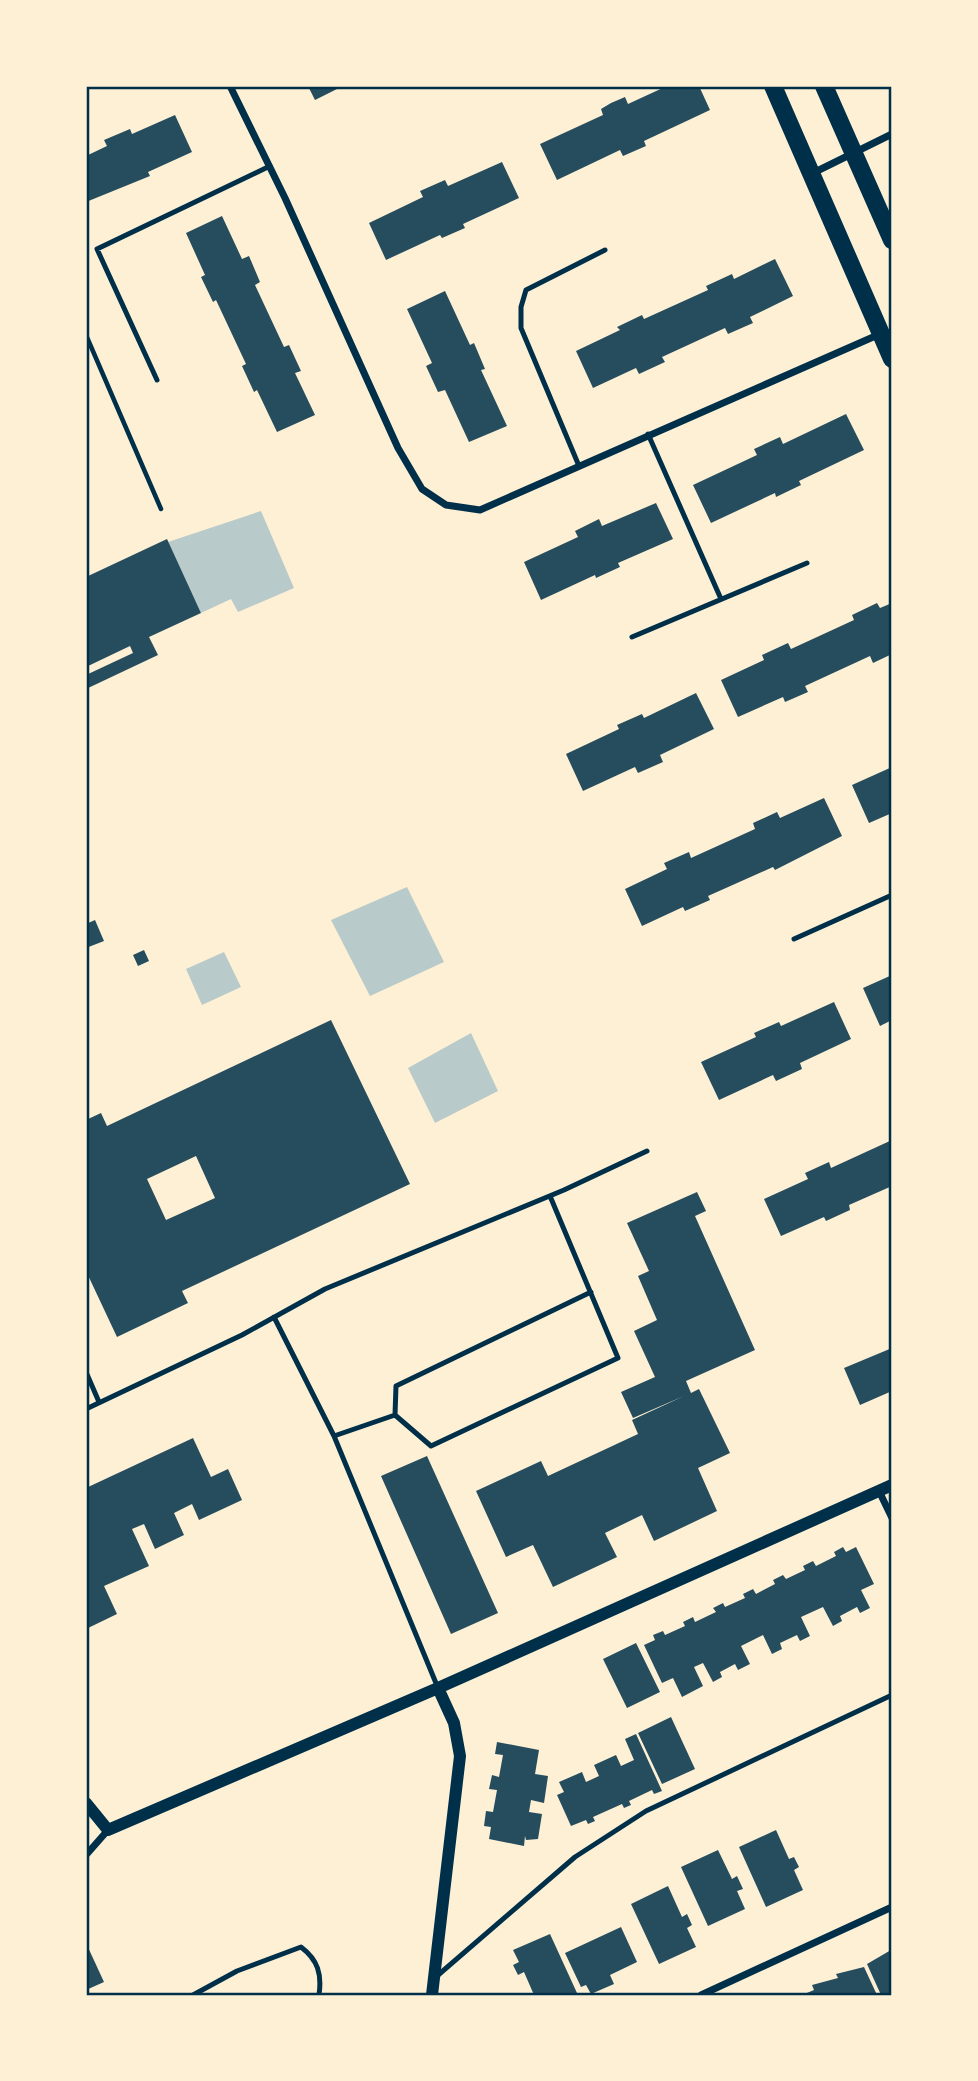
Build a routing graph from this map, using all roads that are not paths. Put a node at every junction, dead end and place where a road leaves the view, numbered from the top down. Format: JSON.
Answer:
{"nodes":[{"id":1,"x":230,"y":86,"type":"edge"},
{"id":2,"x":773,"y":86,"type":"edge"},
{"id":3,"x":824,"y":86,"type":"edge"},
{"id":4,"x":892,"y":134,"type":"edge"},
{"id":5,"x":855,"y":154,"type":"junction"},
{"id":6,"x":270,"y":166,"type":"junction"},
{"id":7,"x":812,"y":173,"type":"junction"},
{"id":8,"x":892,"y":240,"type":"edge"},
{"id":9,"x":605,"y":250,"type":"dead end"},
{"id":10,"x":880,"y":334,"type":"junction"},
{"id":11,"x":892,"y":359,"type":"edge"},
{"id":12,"x":157,"y":380,"type":"dead end"},
{"id":13,"x":648,"y":434,"type":"junction"},
{"id":14,"x":579,"y":466,"type":"junction"},
{"id":15,"x":807,"y":563,"type":"dead end"},
{"id":16,"x":721,"y":599,"type":"junction"},
{"id":17,"x":632,"y":637,"type":"dead end"},
{"id":18,"x":892,"y":895,"type":"edge"},
{"id":19,"x":794,"y":939,"type":"dead end"},
{"id":20,"x":647,"y":1151,"type":"dead end"},
{"id":21,"x":550,"y":1196,"type":"junction"},
{"id":22,"x":591,"y":1292,"type":"junction"},
{"id":23,"x":274,"y":1317,"type":"junction"},
{"id":24,"x":86,"y":1372,"type":"edge"},
{"id":25,"x":99,"y":1402,"type":"junction"},
{"id":26,"x":86,"y":1409,"type":"edge"},
{"id":27,"x":395,"y":1415,"type":"junction"},
{"id":28,"x":334,"y":1436,"type":"junction"},
{"id":29,"x":892,"y":1485,"type":"edge"},
{"id":30,"x":879,"y":1491,"type":"junction"},
{"id":31,"x":892,"y":1518,"type":"edge"},
{"id":32,"x":438,"y":1688,"type":"junction"},
{"id":33,"x":892,"y":1695,"type":"edge"},
{"id":34,"x":86,"y":1803,"type":"edge"},
{"id":35,"x":108,"y":1830,"type":"junction"},
{"id":36,"x":86,"y":1855,"type":"edge"},
{"id":37,"x":892,"y":1907,"type":"edge"},
{"id":38,"x":435,"y":1978,"type":"junction"},
{"id":39,"x":193,"y":1995,"type":"edge"},
{"id":40,"x":319,"y":1995,"type":"edge"},
{"id":41,"x":432,"y":1995,"type":"edge"},
{"id":42,"x":701,"y":1995,"type":"edge"}],
"edges":[{"from":1,"to":6,"type":"street"},
{"from":2,"to":7,"type":"main road"},
{"from":3,"to":5,"type":"main road"},
{"from":4,"to":5,"type":"street"},
{"from":5,"to":7,"type":"street"},
{"from":5,"to":8,"type":"main road"},
{"from":6,"to":12,"type":"lane"},
{"from":6,"to":14,"type":"street"},
{"from":7,"to":10,"type":"main road"},
{"from":9,"to":14,"type":"lane"},
{"from":10,"to":11,"type":"main road"},
{"from":10,"to":13,"type":"street"},
{"from":13,"to":14,"type":"street"},
{"from":13,"to":16,"type":"lane"},
{"from":15,"to":16,"type":"lane"},
{"from":16,"to":17,"type":"lane"},
{"from":18,"to":19,"type":"lane"},
{"from":20,"to":21,"type":"lane"},
{"from":21,"to":22,"type":"lane"},
{"from":21,"to":23,"type":"lane"},
{"from":22,"to":27,"type":"lane"},
{"from":22,"to":27,"type":"lane"},
{"from":23,"to":25,"type":"lane"},
{"from":23,"to":28,"type":"lane"},
{"from":24,"to":25,"type":"lane"},
{"from":25,"to":26,"type":"lane"},
{"from":27,"to":28,"type":"lane"},
{"from":28,"to":32,"type":"lane"},
{"from":29,"to":30,"type":"street"},
{"from":30,"to":31,"type":"street"},
{"from":30,"to":32,"type":"street"},
{"from":32,"to":35,"type":"street"},
{"from":32,"to":38,"type":"street"},
{"from":33,"to":38,"type":"lane"},
{"from":34,"to":35,"type":"street"},
{"from":35,"to":36,"type":"street"},
{"from":37,"to":42,"type":"street"},
{"from":38,"to":41,"type":"street"},
{"from":39,"to":40,"type":"lane"}]}
